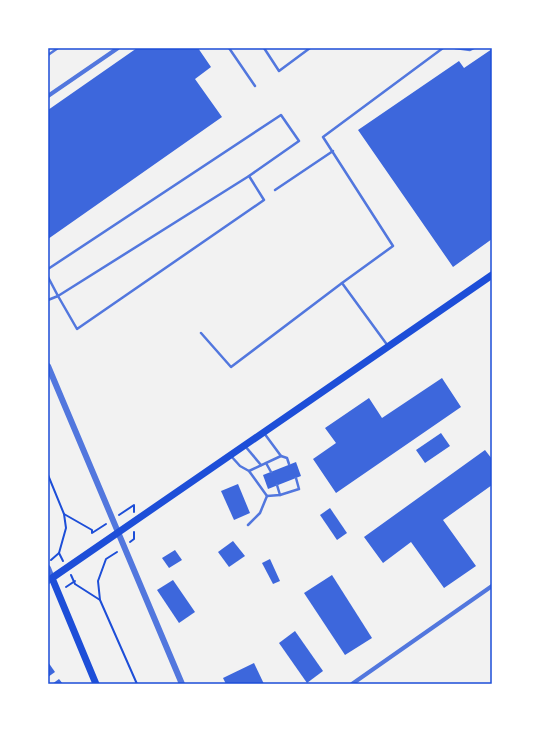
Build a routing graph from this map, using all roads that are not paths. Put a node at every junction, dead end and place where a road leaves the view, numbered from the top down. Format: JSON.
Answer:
{"nodes":[{"id":1,"x":58,"y":48,"type":"edge"},
{"id":2,"x":118,"y":48,"type":"edge"},
{"id":3,"x":229,"y":48,"type":"edge"},
{"id":4,"x":264,"y":48,"type":"edge"},
{"id":5,"x":310,"y":48,"type":"edge"},
{"id":6,"x":443,"y":48,"type":"edge"},
{"id":7,"x":455,"y":48,"type":"edge"},
{"id":8,"x":474,"y":48,"type":"edge"},
{"id":9,"x":48,"y":55,"type":"edge"},
{"id":10,"x":255,"y":86,"type":"dead end"},
{"id":11,"x":48,"y":96,"type":"edge"},
{"id":12,"x":333,"y":152,"type":"junction"},
{"id":13,"x":249,"y":176,"type":"junction"},
{"id":14,"x":274,"y":190,"type":"dead end"},
{"id":15,"x":48,"y":269,"type":"edge"},
{"id":16,"x":492,"y":274,"type":"edge"},
{"id":17,"x":48,"y":277,"type":"edge"},
{"id":18,"x":342,"y":283,"type":"junction"},
{"id":19,"x":58,"y":296,"type":"junction"},
{"id":20,"x":48,"y":300,"type":"edge"},
{"id":21,"x":201,"y":332,"type":"dead end"},
{"id":22,"x":389,"y":346,"type":"junction"},
{"id":23,"x":48,"y":366,"type":"edge"},
{"id":24,"x":264,"y":433,"type":"junction"},
{"id":25,"x":245,"y":446,"type":"junction"},
{"id":26,"x":231,"y":455,"type":"junction"},
{"id":27,"x":281,"y":456,"type":"junction"},
{"id":28,"x":266,"y":463,"type":"junction"},
{"id":29,"x":289,"y":464,"type":"dead end"},
{"id":30,"x":262,"y":465,"type":"junction"},
{"id":31,"x":250,"y":471,"type":"junction"},
{"id":32,"x":271,"y":472,"type":"dead end"},
{"id":33,"x":296,"y":478,"type":"dead end"},
{"id":34,"x":277,"y":485,"type":"dead end"},
{"id":35,"x":280,"y":495,"type":"junction"},
{"id":36,"x":267,"y":496,"type":"junction"},
{"id":37,"x":248,"y":525,"type":"dead end"},
{"id":38,"x":118,"y":533,"type":"junction"},
{"id":39,"x":48,"y":568,"type":"edge"},
{"id":40,"x":50,"y":580,"type":"edge"},
{"id":41,"x":492,"y":586,"type":"edge"},
{"id":42,"x":96,"y":684,"type":"edge"},
{"id":43,"x":182,"y":684,"type":"edge"},
{"id":44,"x":352,"y":684,"type":"edge"}],
"edges":[{"from":1,"to":9,"type":"lane"},
{"from":2,"to":11,"type":"street"},
{"from":3,"to":10,"type":"lane"},
{"from":4,"to":5,"type":"lane"},
{"from":6,"to":12,"type":"lane"},
{"from":7,"to":8,"type":"lane"},
{"from":12,"to":14,"type":"lane"},
{"from":12,"to":18,"type":"lane"},
{"from":13,"to":15,"type":"lane"},
{"from":13,"to":19,"type":"lane"},
{"from":13,"to":19,"type":"lane"},
{"from":16,"to":22,"type":"main road"},
{"from":17,"to":19,"type":"lane"},
{"from":18,"to":21,"type":"lane"},
{"from":18,"to":22,"type":"lane"},
{"from":19,"to":20,"type":"lane"},
{"from":22,"to":24,"type":"main road"},
{"from":23,"to":38,"type":"street"},
{"from":24,"to":25,"type":"main road"},
{"from":24,"to":27,"type":"lane"},
{"from":25,"to":26,"type":"main road"},
{"from":25,"to":30,"type":"lane"},
{"from":26,"to":31,"type":"lane"},
{"from":26,"to":38,"type":"main road"},
{"from":27,"to":28,"type":"lane"},
{"from":27,"to":29,"type":"lane"},
{"from":28,"to":30,"type":"lane"},
{"from":28,"to":32,"type":"lane"},
{"from":30,"to":31,"type":"lane"},
{"from":31,"to":36,"type":"lane"},
{"from":33,"to":35,"type":"lane"},
{"from":34,"to":35,"type":"lane"},
{"from":35,"to":36,"type":"lane"},
{"from":36,"to":37,"type":"lane"},
{"from":38,"to":40,"type":"main road"},
{"from":38,"to":43,"type":"street"},
{"from":39,"to":40,"type":"street"},
{"from":40,"to":42,"type":"main road"},
{"from":41,"to":44,"type":"street"}]}
